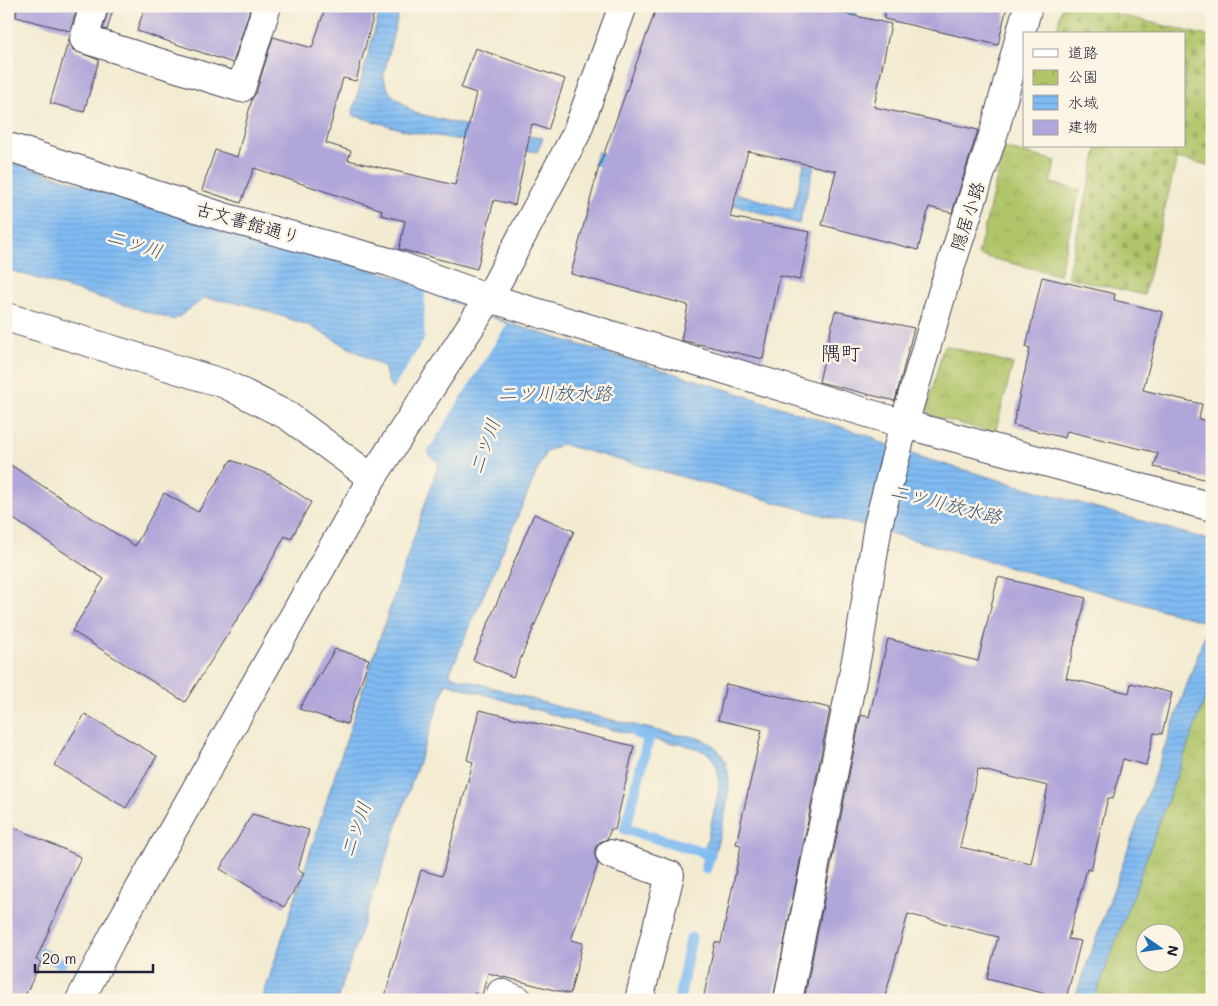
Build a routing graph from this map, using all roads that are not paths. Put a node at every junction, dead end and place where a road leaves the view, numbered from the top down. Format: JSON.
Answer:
{"nodes":[{"id":1,"x":94,"y":6,"type":"edge"},
{"id":2,"x":267,"y":6,"type":"edge"},
{"id":3,"x":623,"y":6,"type":"edge"},
{"id":4,"x":1028,"y":6,"type":"edge"},
{"id":5,"x":6,"y":146,"type":"edge"},
{"id":6,"x":484,"y":306,"type":"junction"},
{"id":7,"x":6,"y":317,"type":"edge"},
{"id":8,"x":901,"y":435,"type":"junction"},
{"id":9,"x":372,"y":478,"type":"junction"},
{"id":10,"x":1212,"y":507,"type":"edge"},
{"id":11,"x":610,"y":854,"type":"dead end"},
{"id":12,"x":80,"y":1000,"type":"edge"},
{"id":13,"x":639,"y":1000,"type":"edge"},
{"id":14,"x":788,"y":1000,"type":"edge"}],
"edges":[{"from":1,"to":2,"type":"street"},
{"from":3,"to":6,"type":"street"},
{"from":4,"to":8,"type":"street","name":"隠居小路"},
{"from":5,"to":6,"type":"street","name":"古文書館通り"},
{"from":6,"to":8,"type":"street","name":"古文書館通り"},
{"from":6,"to":9,"type":"street"},
{"from":7,"to":9,"type":"street"},
{"from":8,"to":10,"type":"street","name":"古文書館通り"},
{"from":8,"to":14,"type":"street","name":"隠居小路"},
{"from":9,"to":12,"type":"street"},
{"from":11,"to":13,"type":"street"}]}
